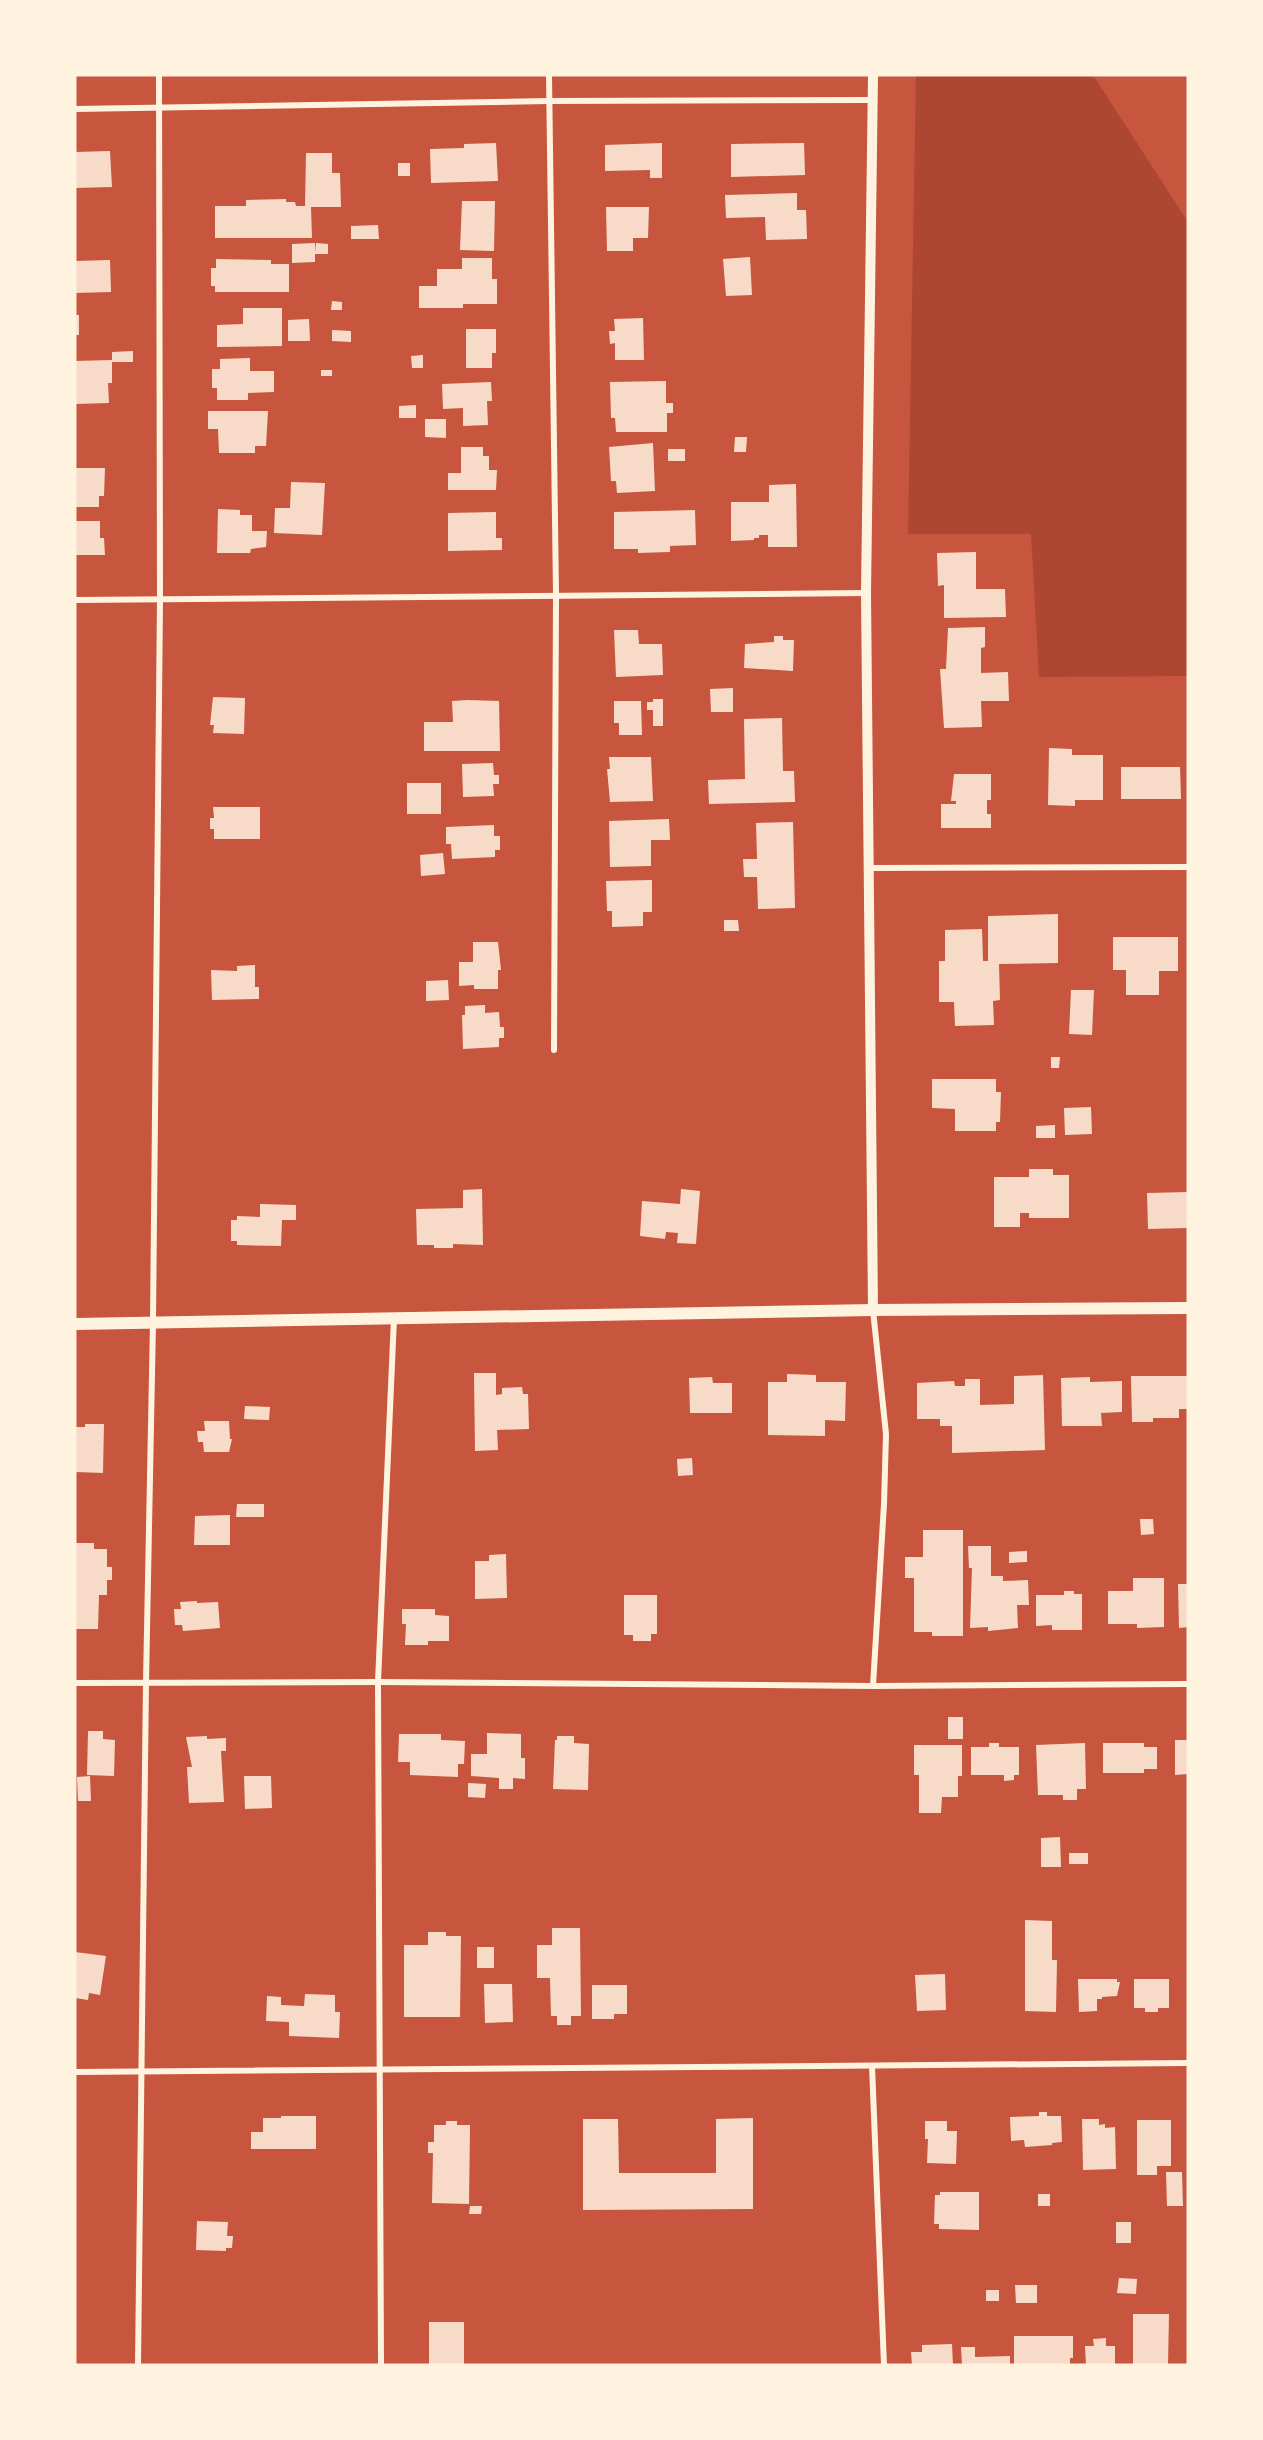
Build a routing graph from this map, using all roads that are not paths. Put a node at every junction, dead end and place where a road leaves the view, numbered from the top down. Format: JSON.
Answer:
{"nodes":[{"id":1,"x":159,"y":75,"type":"edge"},
{"id":2,"x":549,"y":75,"type":"edge"},
{"id":3,"x":873,"y":75,"type":"edge"},
{"id":4,"x":873,"y":100,"type":"junction"},
{"id":5,"x":549,"y":101,"type":"junction"},
{"id":6,"x":159,"y":108,"type":"junction"},
{"id":7,"x":75,"y":109,"type":"edge"},
{"id":8,"x":866,"y":593,"type":"junction"},
{"id":9,"x":556,"y":594,"type":"junction"},
{"id":10,"x":160,"y":598,"type":"junction"},
{"id":11,"x":75,"y":600,"type":"edge"},
{"id":12,"x":1188,"y":867,"type":"edge"},
{"id":13,"x":870,"y":868,"type":"junction"},
{"id":14,"x":554,"y":1050,"type":"dead end"},
{"id":15,"x":1188,"y":1308,"type":"edge"},
{"id":16,"x":873,"y":1310,"type":"junction"},
{"id":17,"x":394,"y":1318,"type":"junction"},
{"id":18,"x":153,"y":1322,"type":"junction"},
{"id":19,"x":75,"y":1323,"type":"edge"},
{"id":20,"x":146,"y":1682,"type":"junction"},
{"id":21,"x":378,"y":1682,"type":"junction"},
{"id":22,"x":75,"y":1683,"type":"edge"},
{"id":23,"x":1188,"y":1684,"type":"edge"},
{"id":24,"x":873,"y":1686,"type":"junction"},
{"id":25,"x":1188,"y":2063,"type":"edge"},
{"id":26,"x":872,"y":2066,"type":"junction"},
{"id":27,"x":142,"y":2071,"type":"junction"},
{"id":28,"x":379,"y":2071,"type":"junction"},
{"id":29,"x":75,"y":2072,"type":"edge"},
{"id":30,"x":138,"y":2365,"type":"edge"},
{"id":31,"x":381,"y":2365,"type":"edge"},
{"id":32,"x":884,"y":2365,"type":"edge"}],
"edges":[{"from":1,"to":6,"type":"street"},
{"from":2,"to":5,"type":"street"},
{"from":3,"to":4,"type":"street"},
{"from":4,"to":5,"type":"street"},
{"from":4,"to":8,"type":"street"},
{"from":5,"to":6,"type":"street"},
{"from":5,"to":9,"type":"street"},
{"from":6,"to":7,"type":"street"},
{"from":6,"to":10,"type":"street"},
{"from":8,"to":9,"type":"street"},
{"from":8,"to":13,"type":"street"},
{"from":9,"to":10,"type":"street"},
{"from":9,"to":14,"type":"street"},
{"from":10,"to":11,"type":"street"},
{"from":10,"to":18,"type":"street"},
{"from":12,"to":13,"type":"street"},
{"from":13,"to":16,"type":"street"},
{"from":15,"to":16,"type":"main road"},
{"from":16,"to":17,"type":"main road"},
{"from":16,"to":24,"type":"street"},
{"from":17,"to":18,"type":"main road"},
{"from":17,"to":21,"type":"street"},
{"from":18,"to":19,"type":"main road"},
{"from":18,"to":20,"type":"street"},
{"from":20,"to":21,"type":"street"},
{"from":20,"to":22,"type":"street"},
{"from":20,"to":27,"type":"street"},
{"from":21,"to":24,"type":"street"},
{"from":21,"to":28,"type":"street"},
{"from":23,"to":24,"type":"street"},
{"from":25,"to":26,"type":"street"},
{"from":26,"to":28,"type":"street"},
{"from":26,"to":32,"type":"street"},
{"from":27,"to":28,"type":"street"},
{"from":27,"to":29,"type":"street"},
{"from":27,"to":30,"type":"street"},
{"from":28,"to":31,"type":"street"}]}
